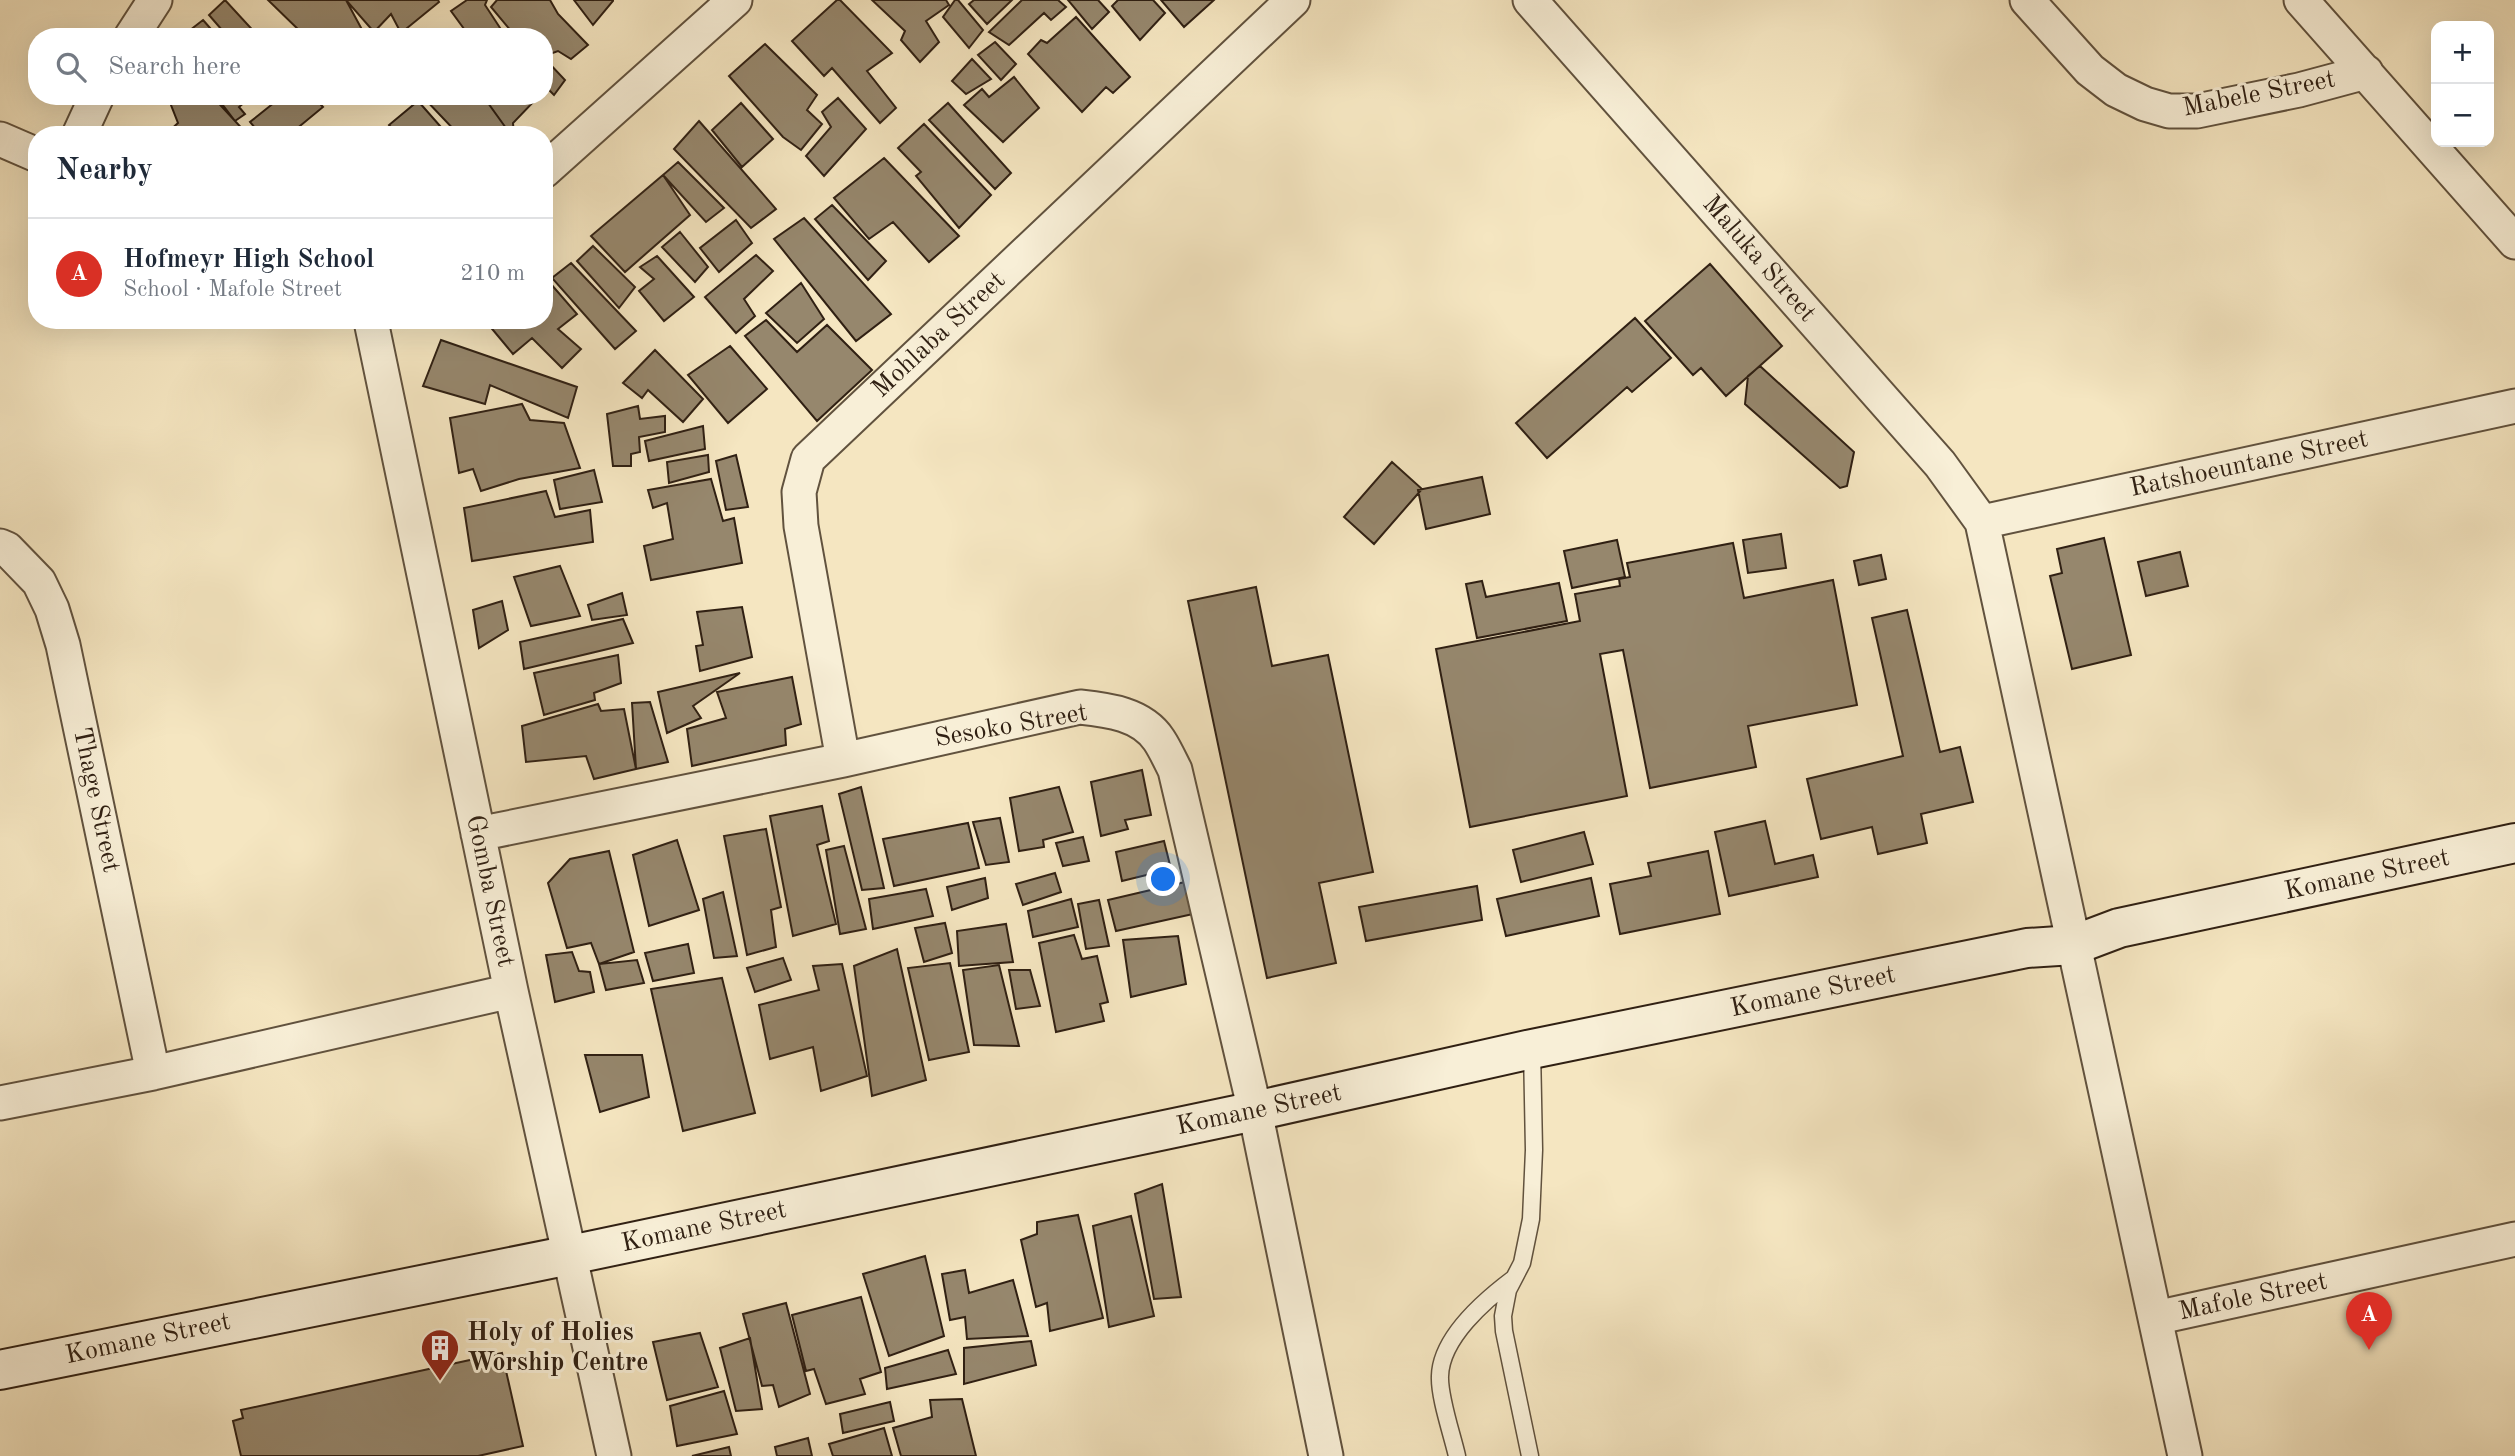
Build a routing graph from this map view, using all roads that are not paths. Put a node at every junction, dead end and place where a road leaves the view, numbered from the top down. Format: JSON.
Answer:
{"nodes":[{"id":1,"x":155,"y":0,"type":"edge"},
{"id":2,"x":735,"y":0,"type":"edge"},
{"id":3,"x":1293,"y":0,"type":"edge"},
{"id":4,"x":1530,"y":0,"type":"edge"},
{"id":5,"x":2027,"y":0,"type":"edge"},
{"id":6,"x":2301,"y":0,"type":"edge"},
{"id":7,"x":137,"y":28,"type":"edge"},
{"id":8,"x":2366,"y":72,"type":"junction"},
{"id":9,"x":93,"y":105,"type":"edge"},
{"id":10,"x":83,"y":126,"type":"edge"},
{"id":11,"x":0,"y":139,"type":"edge"},
{"id":12,"x":28,"y":151,"type":"edge"},
{"id":13,"x":553,"y":163,"type":"edge"},
{"id":14,"x":2515,"y":242,"type":"edge"},
{"id":15,"x":372,"y":329,"type":"edge"},
{"id":16,"x":2515,"y":406,"type":"edge"},
{"id":17,"x":1983,"y":522,"type":"junction"},
{"id":18,"x":0,"y":546,"type":"edge"},
{"id":19,"x":843,"y":760,"type":"junction"},
{"id":20,"x":478,"y":834,"type":"junction"},
{"id":21,"x":2515,"y":842,"type":"edge"},
{"id":22,"x":2074,"y":945,"type":"junction"},
{"id":23,"x":511,"y":991,"type":"junction"},
{"id":24,"x":1532,"y":1049,"type":"junction"},
{"id":25,"x":153,"y":1073,"type":"junction"},
{"id":26,"x":0,"y":1103,"type":"edge"},
{"id":27,"x":1255,"y":1111,"type":"junction"},
{"id":28,"x":2515,"y":1239,"type":"edge"},
{"id":29,"x":570,"y":1255,"type":"junction"},
{"id":30,"x":1515,"y":1277,"type":"junction"},
{"id":31,"x":2155,"y":1318,"type":"junction"},
{"id":32,"x":0,"y":1370,"type":"edge"},
{"id":33,"x":614,"y":1456,"type":"edge"},
{"id":34,"x":1326,"y":1456,"type":"edge"},
{"id":35,"x":1457,"y":1456,"type":"edge"},
{"id":36,"x":1530,"y":1456,"type":"edge"},
{"id":37,"x":2185,"y":1456,"type":"edge"}],
"edges":[{"from":1,"to":7,"type":"street"},
{"from":2,"to":13,"type":"street"},
{"from":3,"to":19,"type":"street","name":"Mohlaba Street"},
{"from":4,"to":17,"type":"street","name":"Maluka Street"},
{"from":5,"to":8,"type":"street","name":"Mabele Street"},
{"from":6,"to":8,"type":"street"},
{"from":8,"to":14,"type":"street"},
{"from":9,"to":10,"type":"street"},
{"from":11,"to":12,"type":"street"},
{"from":15,"to":20,"type":"street","name":"Gomba Street"},
{"from":16,"to":17,"type":"street","name":"Ratshoeuntane Street"},
{"from":17,"to":22,"type":"street"},
{"from":18,"to":25,"type":"street","name":"Thage Street"},
{"from":19,"to":20,"type":"street","name":"Sesoko Street"},
{"from":19,"to":27,"type":"street","name":"Sesoko Street"},
{"from":20,"to":23,"type":"street","name":"Gomba Street"},
{"from":21,"to":22,"type":"street","name":"Komane Street"},
{"from":22,"to":24,"type":"street","name":"Komane Street"},
{"from":22,"to":31,"type":"street"},
{"from":23,"to":25,"type":"street"},
{"from":23,"to":29,"type":"street","name":"Gomba Street"},
{"from":24,"to":27,"type":"street","name":"Komane Street"},
{"from":24,"to":30,"type":"lane"},
{"from":25,"to":26,"type":"street"},
{"from":27,"to":29,"type":"street","name":"Komane Street"},
{"from":27,"to":34,"type":"street","name":"Sesoko Street"},
{"from":28,"to":31,"type":"street","name":"Mafole Street"},
{"from":29,"to":32,"type":"street","name":"Komane Street"},
{"from":29,"to":33,"type":"street","name":"Gomba Street"},
{"from":30,"to":35,"type":"lane"},
{"from":30,"to":36,"type":"lane"},
{"from":31,"to":37,"type":"street"}]}
